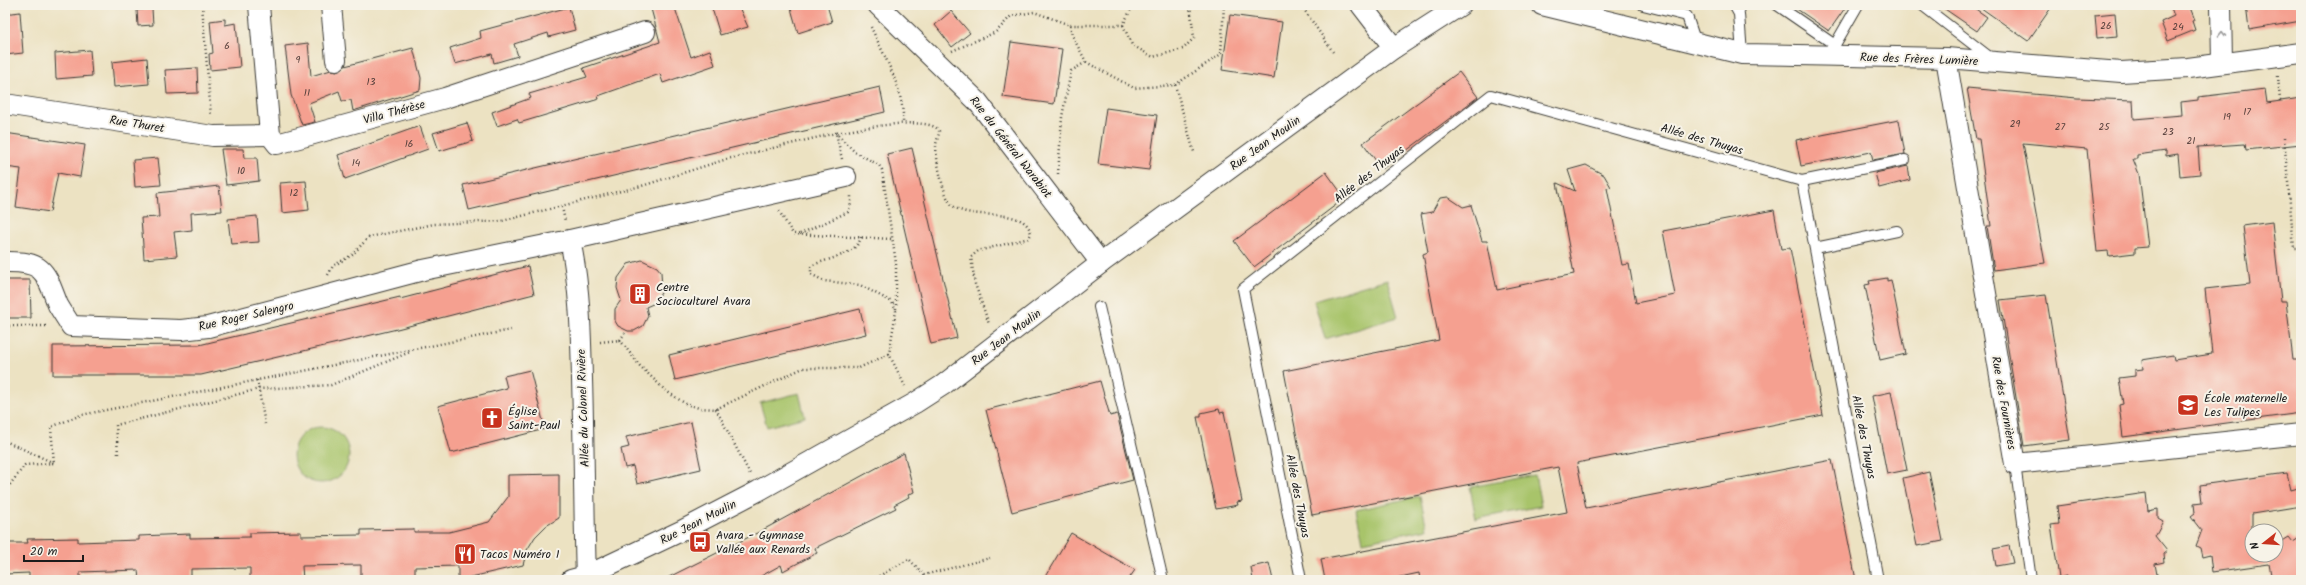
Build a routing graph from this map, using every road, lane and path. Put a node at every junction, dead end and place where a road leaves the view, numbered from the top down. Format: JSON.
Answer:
{"nodes":[{"id":1,"x":202,"y":5,"type":"edge"},
{"id":2,"x":259,"y":5,"type":"edge"},
{"id":3,"x":331,"y":5,"type":"edge"},
{"id":4,"x":878,"y":5,"type":"edge"},
{"id":5,"x":1133,"y":5,"type":"edge"},
{"id":6,"x":1190,"y":5,"type":"edge"},
{"id":7,"x":1224,"y":5,"type":"edge"},
{"id":8,"x":1296,"y":5,"type":"edge"},
{"id":9,"x":1301,"y":5,"type":"edge"},
{"id":10,"x":1361,"y":5,"type":"edge"},
{"id":11,"x":1462,"y":5,"type":"edge"},
{"id":12,"x":1542,"y":5,"type":"edge"},
{"id":13,"x":1643,"y":5,"type":"edge"},
{"id":14,"x":1734,"y":5,"type":"edge"},
{"id":15,"x":1777,"y":5,"type":"edge"},
{"id":16,"x":1858,"y":5,"type":"edge"},
{"id":17,"x":1922,"y":5,"type":"edge"},
{"id":18,"x":2221,"y":5,"type":"edge"},
{"id":19,"x":1070,"y":25,"type":"junction"},
{"id":20,"x":1123,"y":25,"type":"junction"},
{"id":21,"x":870,"y":26,"type":"dead end"},
{"id":22,"x":645,"y":32,"type":"dead end"},
{"id":23,"x":1696,"y":43,"type":"junction"},
{"id":24,"x":1394,"y":48,"type":"junction"},
{"id":25,"x":1832,"y":51,"type":"junction"},
{"id":26,"x":1333,"y":52,"type":"dead end"},
{"id":27,"x":2301,"y":53,"type":"edge"},
{"id":28,"x":1742,"y":54,"type":"junction"},
{"id":29,"x":2276,"y":56,"type":"junction"},
{"id":30,"x":1946,"y":58,"type":"junction"},
{"id":31,"x":933,"y":59,"type":"junction"},
{"id":32,"x":336,"y":60,"type":"dead end"},
{"id":33,"x":1086,"y":62,"type":"junction"},
{"id":34,"x":1997,"y":62,"type":"junction"},
{"id":35,"x":2222,"y":63,"type":"junction"},
{"id":36,"x":1175,"y":85,"type":"junction"},
{"id":37,"x":2280,"y":101,"type":"dead end"},
{"id":38,"x":5,"y":104,"type":"edge"},
{"id":39,"x":903,"y":123,"type":"dead end"},
{"id":40,"x":938,"y":128,"type":"dead end"},
{"id":41,"x":270,"y":135,"type":"junction"},
{"id":42,"x":213,"y":136,"type":"junction"},
{"id":43,"x":2284,"y":138,"type":"dead end"},
{"id":44,"x":1194,"y":152,"type":"dead end"},
{"id":45,"x":1905,"y":160,"type":"dead end"},
{"id":46,"x":846,"y":177,"type":"dead end"},
{"id":47,"x":1802,"y":181,"type":"junction"},
{"id":48,"x":768,"y":194,"type":"junction"},
{"id":49,"x":1056,"y":204,"type":"junction"},
{"id":50,"x":1897,"y":231,"type":"dead end"},
{"id":51,"x":861,"y":237,"type":"junction"},
{"id":52,"x":893,"y":239,"type":"junction"},
{"id":53,"x":570,"y":240,"type":"junction"},
{"id":54,"x":1815,"y":248,"type":"junction"},
{"id":55,"x":2301,"y":248,"type":"edge"},
{"id":56,"x":5,"y":262,"type":"edge"},
{"id":57,"x":1101,"y":263,"type":"junction"},
{"id":58,"x":327,"y":297,"type":"junction"},
{"id":59,"x":1099,"y":307,"type":"dead end"},
{"id":60,"x":896,"y":311,"type":"junction"},
{"id":61,"x":5,"y":326,"type":"edge"},
{"id":62,"x":71,"y":326,"type":"junction"},
{"id":63,"x":510,"y":330,"type":"dead end"},
{"id":64,"x":625,"y":333,"type":"dead end"},
{"id":65,"x":620,"y":340,"type":"junction"},
{"id":66,"x":581,"y":343,"type":"junction"},
{"id":67,"x":998,"y":343,"type":"junction"},
{"id":68,"x":416,"y":349,"type":"junction"},
{"id":69,"x":889,"y":354,"type":"junction"},
{"id":70,"x":257,"y":380,"type":"junction"},
{"id":71,"x":259,"y":390,"type":"junction"},
{"id":72,"x":915,"y":403,"type":"junction"},
{"id":73,"x":716,"y":409,"type":"junction"},
{"id":74,"x":265,"y":424,"type":"dead end"},
{"id":75,"x":2301,"y":434,"type":"edge"},
{"id":76,"x":5,"y":441,"type":"edge"},
{"id":77,"x":118,"y":454,"type":"dead end"},
{"id":78,"x":54,"y":463,"type":"junction"},
{"id":79,"x":2014,"y":464,"type":"junction"},
{"id":80,"x":758,"y":490,"type":"junction"},
{"id":81,"x":5,"y":491,"type":"edge"},
{"id":82,"x":990,"y":558,"type":"dead end"},
{"id":83,"x":581,"y":579,"type":"edge"},
{"id":84,"x":872,"y":580,"type":"edge"},
{"id":85,"x":1163,"y":580,"type":"edge"},
{"id":86,"x":1301,"y":580,"type":"edge"},
{"id":87,"x":1878,"y":580,"type":"edge"},
{"id":88,"x":2031,"y":580,"type":"edge"}],
"edges":[{"from":1,"to":42,"type":"path"},
{"from":2,"to":41,"type":"street"},
{"from":3,"to":32,"type":"street"},
{"from":4,"to":31,"type":"street","name":"Rue du Général Warabiot"},
{"from":5,"to":20,"type":"path"},
{"from":6,"to":20,"type":"path"},
{"from":7,"to":36,"type":"path"},
{"from":8,"to":9,"type":"path"},
{"from":9,"to":26,"type":"path"},
{"from":10,"to":24,"type":"street"},
{"from":11,"to":24,"type":"street"},
{"from":12,"to":23,"type":"street","name":"Rue des Frères Lumière"},
{"from":13,"to":23,"type":"lane"},
{"from":14,"to":28,"type":"lane"},
{"from":15,"to":25,"type":"lane"},
{"from":16,"to":25,"type":"lane"},
{"from":17,"to":34,"type":"lane"},
{"from":35,"to":18,"type":"street","one_way":true},
{"from":19,"to":20,"type":"path"},
{"from":19,"to":31,"type":"path"},
{"from":19,"to":33,"type":"path"},
{"from":21,"to":39,"type":"path"},
{"from":22,"to":41,"type":"street","name":"Villa Thérèse"},
{"from":23,"to":28,"type":"street","name":"Rue des Frères Lumière"},
{"from":24,"to":57,"type":"street","name":"Rue Jean Moulin"},
{"from":25,"to":28,"type":"street","name":"Rue des Frères Lumière"},
{"from":25,"to":30,"type":"street","name":"Rue des Frères Lumière"},
{"from":27,"to":29,"type":"street","name":"Rue des Frères Lumière"},
{"from":29,"to":35,"type":"street","name":"Rue des Frères Lumière"},
{"from":29,"to":37,"type":"path"},
{"from":30,"to":34,"type":"street","name":"Rue des Frères Lumière"},
{"from":30,"to":79,"type":"street","name":"Rue des Fournières"},
{"from":31,"to":49,"type":"street","name":"Rue du Général Warabiot"},
{"from":33,"to":36,"type":"path"},
{"from":33,"to":49,"type":"path"},
{"from":34,"to":35,"type":"street","name":"Rue des Frères Lumière"},
{"from":36,"to":44,"type":"path"},
{"from":38,"to":42,"type":"street","name":"Rue Thuret"},
{"from":40,"to":67,"type":"path"},
{"from":41,"to":42,"type":"street","name":"Rue Thuret"},
{"from":43,"to":55,"type":"path"},
{"from":45,"to":47,"type":"lane","name":"Allée des Thuyas"},
{"from":46,"to":48,"type":"street"},
{"from":47,"to":54,"type":"lane","name":"Allée des Thuyas"},
{"from":47,"to":86,"type":"lane","name":"Allée des Thuyas"},
{"from":48,"to":51,"type":"path"},
{"from":48,"to":53,"type":"street"},
{"from":49,"to":57,"type":"street","name":"Rue du Général Warabiot"},
{"from":50,"to":54,"type":"lane"},
{"from":51,"to":52,"type":"path"},
{"from":51,"to":60,"type":"path"},
{"from":52,"to":58,"type":"path"},
{"from":52,"to":60,"type":"path"},
{"from":53,"to":58,"type":"street","name":"Rue Roger Salengro"},
{"from":53,"to":66,"type":"street","name":"Allée du Colonel Rivière"},
{"from":54,"to":87,"type":"lane","name":"Allée des Thuyas"},
{"from":56,"to":62,"type":"street"},
{"from":57,"to":67,"type":"street","name":"Rue Jean Moulin"},
{"from":58,"to":62,"type":"street","name":"Rue Roger Salengro"},
{"from":59,"to":85,"type":"lane"},
{"from":60,"to":69,"type":"path"},
{"from":61,"to":62,"type":"path"},
{"from":63,"to":68,"type":"path"},
{"from":64,"to":65,"type":"path"},
{"from":65,"to":66,"type":"path"},
{"from":65,"to":73,"type":"path"},
{"from":66,"to":83,"type":"street","name":"Allée du Colonel Rivière"},
{"from":67,"to":72,"type":"street","name":"Rue Jean Moulin"},
{"from":68,"to":70,"type":"path"},
{"from":68,"to":71,"type":"path"},
{"from":69,"to":72,"type":"path"},
{"from":69,"to":73,"type":"path"},
{"from":70,"to":71,"type":"path"},
{"from":70,"to":78,"type":"path"},
{"from":71,"to":74,"type":"path"},
{"from":71,"to":77,"type":"path"},
{"from":72,"to":80,"type":"street","name":"Rue Jean Moulin"},
{"from":73,"to":80,"type":"path"},
{"from":75,"to":79,"type":"street","name":"Rue des Fournières"},
{"from":76,"to":78,"type":"path"},
{"from":78,"to":81,"type":"path"},
{"from":79,"to":88,"type":"lane"},
{"from":80,"to":83,"type":"street","name":"Rue Jean Moulin"},
{"from":82,"to":84,"type":"path"}]}
